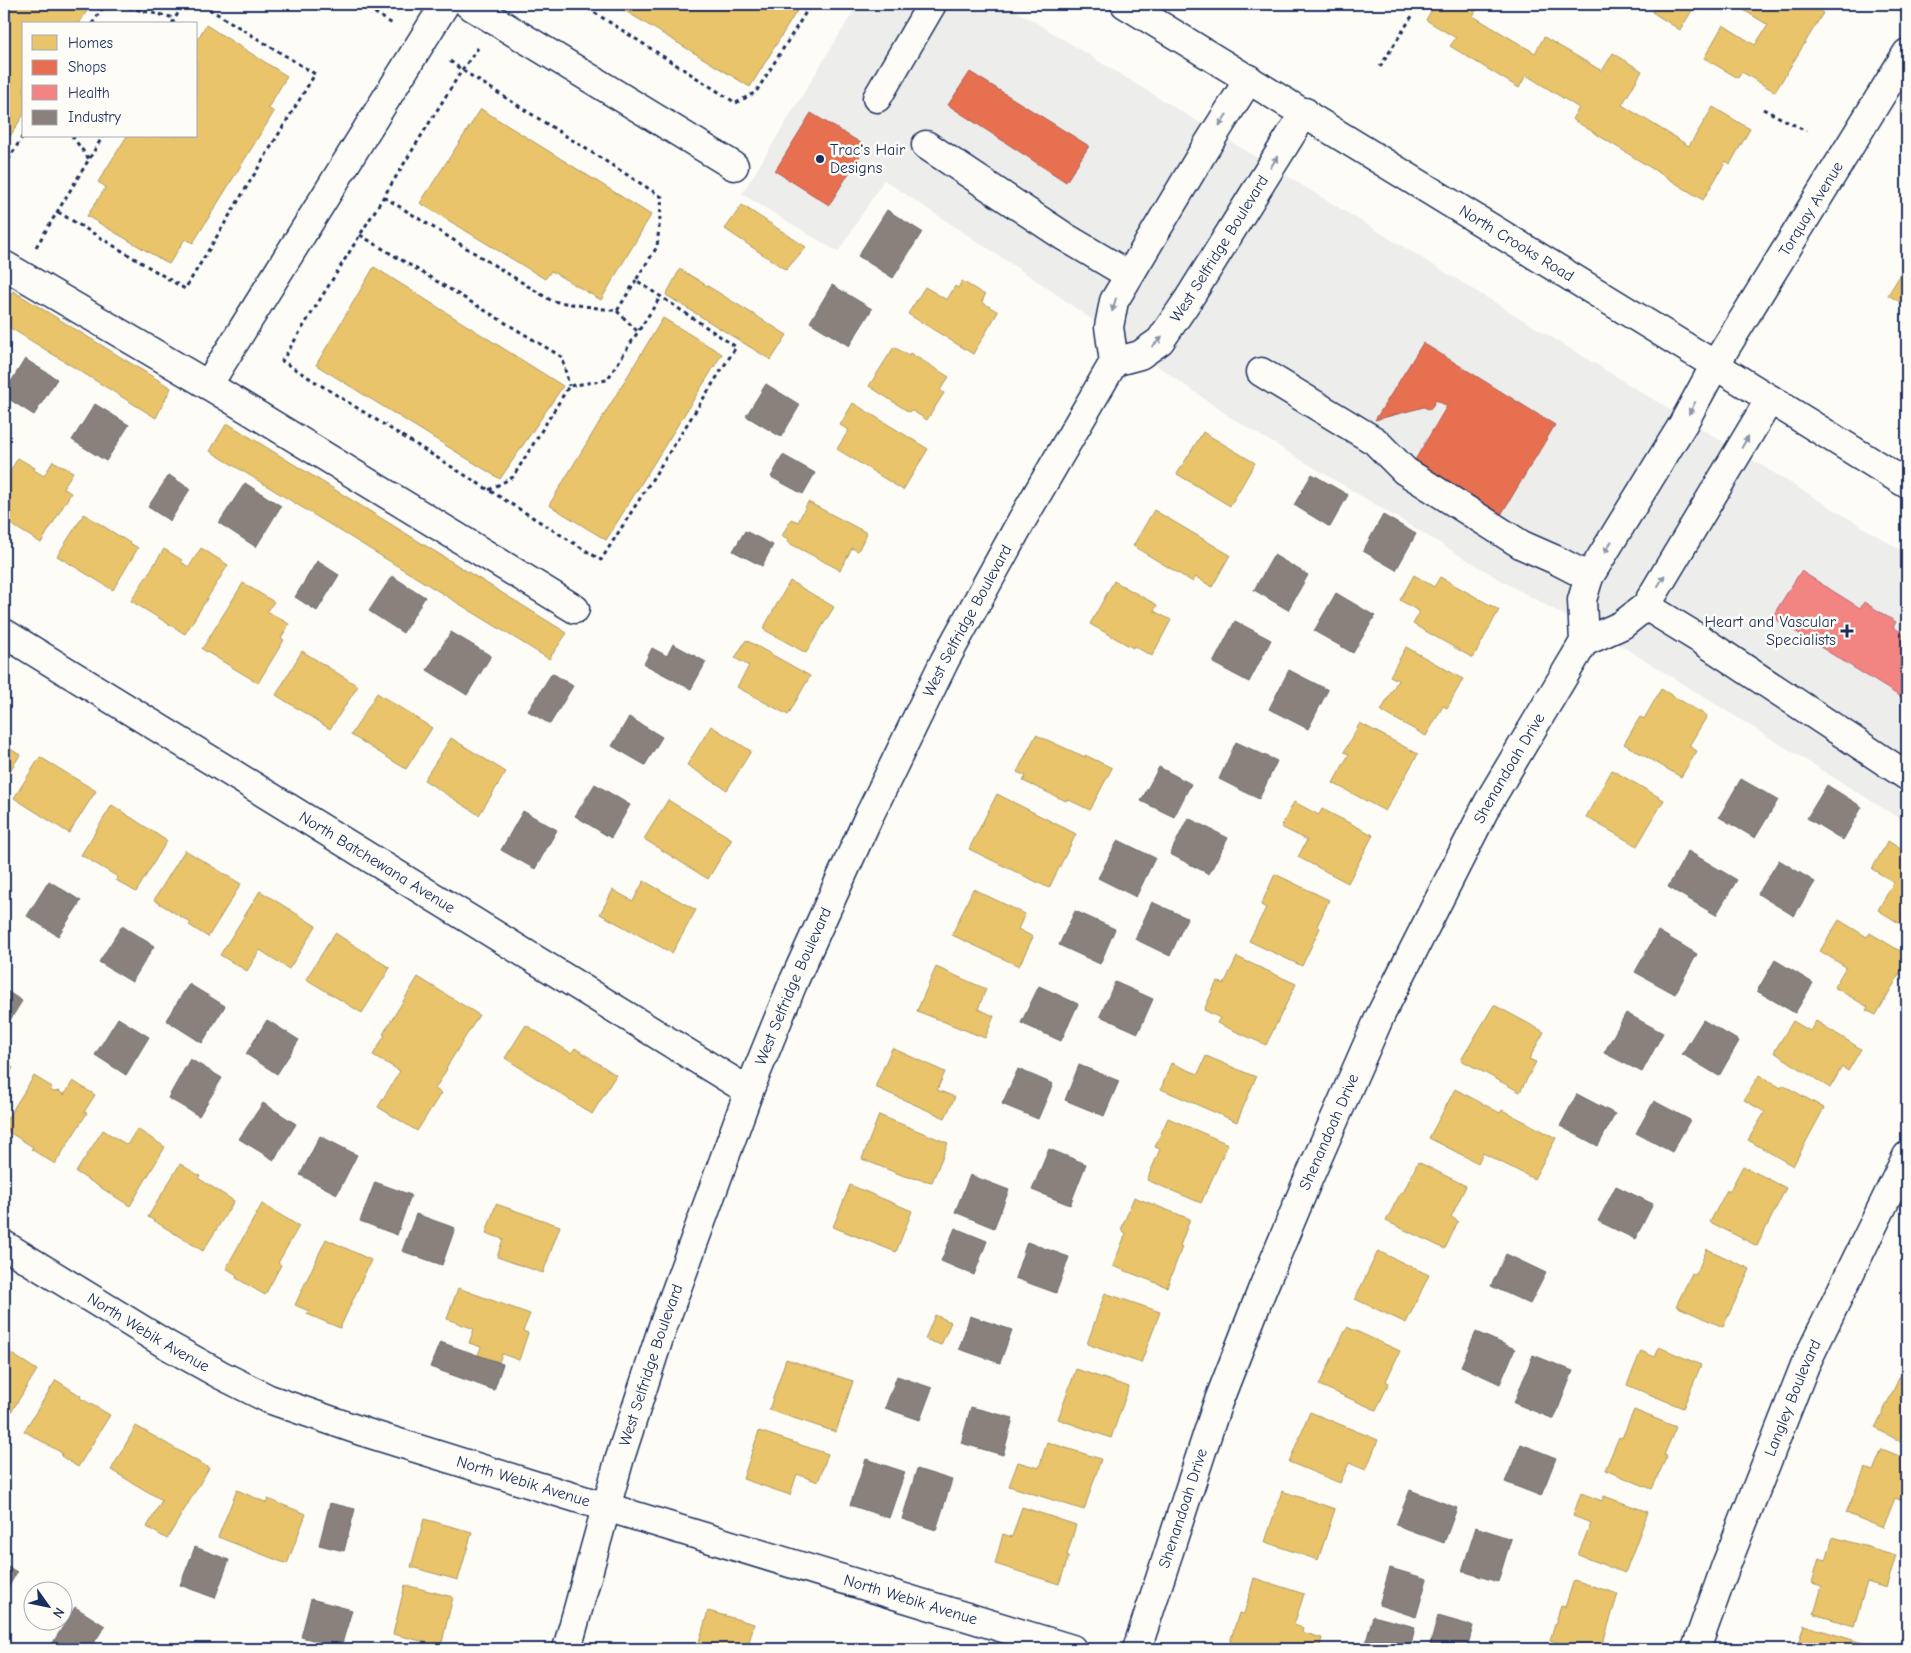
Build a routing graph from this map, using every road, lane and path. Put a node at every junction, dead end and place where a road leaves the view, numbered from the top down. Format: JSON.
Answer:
{"nodes":[{"id":1,"x":105,"y":4,"type":"edge"},
{"id":2,"x":112,"y":4,"type":"edge"},
{"id":3,"x":183,"y":4,"type":"edge"},
{"id":4,"x":201,"y":4,"type":"edge"},
{"id":5,"x":445,"y":4,"type":"edge"},
{"id":6,"x":468,"y":4,"type":"edge"},
{"id":7,"x":581,"y":4,"type":"edge"},
{"id":8,"x":812,"y":4,"type":"edge"},
{"id":9,"x":932,"y":4,"type":"edge"},
{"id":10,"x":1125,"y":4,"type":"edge"},
{"id":11,"x":1414,"y":13,"type":"dead end"},
{"id":12,"x":175,"y":18,"type":"junction"},
{"id":13,"x":93,"y":22,"type":"edge"},
{"id":14,"x":173,"y":22,"type":"edge"},
{"id":15,"x":421,"y":41,"type":"junction"},
{"id":16,"x":1907,"y":53,"type":"edge"},
{"id":17,"x":1380,"y":67,"type":"dead end"},
{"id":18,"x":462,"y":70,"type":"junction"},
{"id":19,"x":1249,"y":79,"type":"junction"},
{"id":20,"x":876,"y":98,"type":"dead end"},
{"id":21,"x":1763,"y":109,"type":"dead end"},
{"id":22,"x":1304,"y":112,"type":"junction"},
{"id":23,"x":1806,"y":131,"type":"dead end"},
{"id":24,"x":22,"y":137,"type":"edge"},
{"id":25,"x":73,"y":138,"type":"edge"},
{"id":26,"x":102,"y":138,"type":"edge"},
{"id":27,"x":926,"y":145,"type":"dead end"},
{"id":28,"x":89,"y":159,"type":"junction"},
{"id":29,"x":734,"y":166,"type":"dead end"},
{"id":30,"x":4,"y":167,"type":"edge"},
{"id":31,"x":384,"y":197,"type":"junction"},
{"id":32,"x":58,"y":212,"type":"junction"},
{"id":33,"x":360,"y":235,"type":"junction"},
{"id":34,"x":12,"y":270,"type":"edge"},
{"id":35,"x":1129,"y":275,"type":"junction"},
{"id":36,"x":636,"y":280,"type":"junction"},
{"id":37,"x":661,"y":296,"type":"junction"},
{"id":38,"x":617,"y":310,"type":"junction"},
{"id":39,"x":638,"y":332,"type":"junction"},
{"id":40,"x":1114,"y":362,"type":"junction"},
{"id":41,"x":1715,"y":365,"type":"junction"},
{"id":42,"x":1261,"y":372,"type":"dead end"},
{"id":43,"x":208,"y":385,"type":"junction"},
{"id":44,"x":569,"y":386,"type":"junction"},
{"id":45,"x":1770,"y":398,"type":"junction"},
{"id":46,"x":1907,"y":484,"type":"edge"},
{"id":47,"x":489,"y":490,"type":"junction"},
{"id":48,"x":1589,"y":577,"type":"junction"},
{"id":49,"x":1646,"y":606,"type":"junction"},
{"id":50,"x":575,"y":609,"type":"dead end"},
{"id":51,"x":4,"y":633,"type":"edge"},
{"id":52,"x":1584,"y":642,"type":"junction"},
{"id":53,"x":1907,"y":776,"type":"edge"},
{"id":54,"x":750,"y":1091,"type":"junction"},
{"id":55,"x":1903,"y":1172,"type":"edge"},
{"id":56,"x":4,"y":1245,"type":"edge"},
{"id":57,"x":606,"y":1507,"type":"junction"},
{"id":58,"x":567,"y":1649,"type":"edge"},
{"id":59,"x":1072,"y":1649,"type":"edge"},
{"id":60,"x":1136,"y":1649,"type":"edge"},
{"id":61,"x":1696,"y":1649,"type":"edge"}],
"edges":[{"from":1,"to":13,"type":"path"},
{"from":2,"to":12,"type":"path"},
{"from":3,"to":12,"type":"path"},
{"from":4,"to":32,"type":"path"},
{"from":5,"to":15,"type":"street"},
{"from":6,"to":29,"type":"street"},
{"from":7,"to":8,"type":"path"},
{"from":9,"to":20,"type":"street"},
{"from":10,"to":19,"type":"street","name":"North Crooks Road"},
{"from":11,"to":17,"type":"path"},
{"from":12,"to":14,"type":"path"},
{"from":15,"to":18,"type":"path"},
{"from":15,"to":43,"type":"street"},
{"from":16,"to":41,"type":"street","name":"Torquay Avenue"},
{"from":18,"to":31,"type":"path"},
{"from":18,"to":36,"type":"path"},
{"from":19,"to":22,"type":"street","name":"North Crooks Road"},
{"from":19,"to":35,"type":"street","one_way":true},
{"from":21,"to":23,"type":"path"},
{"from":40,"to":22,"type":"street","name":"West Selfridge Boulevard","one_way":true},
{"from":22,"to":41,"type":"street","name":"North Crooks Road"},
{"from":24,"to":30,"type":"path"},
{"from":25,"to":28,"type":"path"},
{"from":26,"to":28,"type":"path"},
{"from":27,"to":35,"type":"street"},
{"from":28,"to":32,"type":"path"},
{"from":31,"to":33,"type":"path"},
{"from":31,"to":38,"type":"path"},
{"from":32,"to":34,"type":"path"},
{"from":33,"to":44,"type":"path"},
{"from":33,"to":47,"type":"path"},
{"from":34,"to":43,"type":"street"},
{"from":35,"to":40,"type":"street","one_way":true},
{"from":36,"to":37,"type":"path"},
{"from":36,"to":38,"type":"path"},
{"from":37,"to":39,"type":"path"},
{"from":37,"to":47,"type":"path"},
{"from":38,"to":39,"type":"path"},
{"from":39,"to":44,"type":"path"},
{"from":40,"to":54,"type":"street","name":"West Selfridge Boulevard"},
{"from":41,"to":45,"type":"street","name":"North Crooks Road"},
{"from":41,"to":48,"type":"street","one_way":true},
{"from":42,"to":48,"type":"street"},
{"from":43,"to":50,"type":"street"},
{"from":44,"to":47,"type":"path"},
{"from":45,"to":46,"type":"street","name":"North Crooks Road"},
{"from":49,"to":45,"type":"street","one_way":true},
{"from":48,"to":52,"type":"street"},
{"from":49,"to":52,"type":"street"},
{"from":49,"to":53,"type":"street"},
{"from":51,"to":54,"type":"street","name":"North Batchewana Avenue"},
{"from":52,"to":60,"type":"street","name":"Shenandoah Drive"},
{"from":54,"to":57,"type":"street","name":"West Selfridge Boulevard"},
{"from":55,"to":61,"type":"street","name":"Langley Boulevard"},
{"from":56,"to":57,"type":"street","name":"North Webik Avenue"},
{"from":57,"to":58,"type":"street","name":"West Selfridge Boulevard"},
{"from":57,"to":59,"type":"street","name":"North Webik Avenue"}]}
